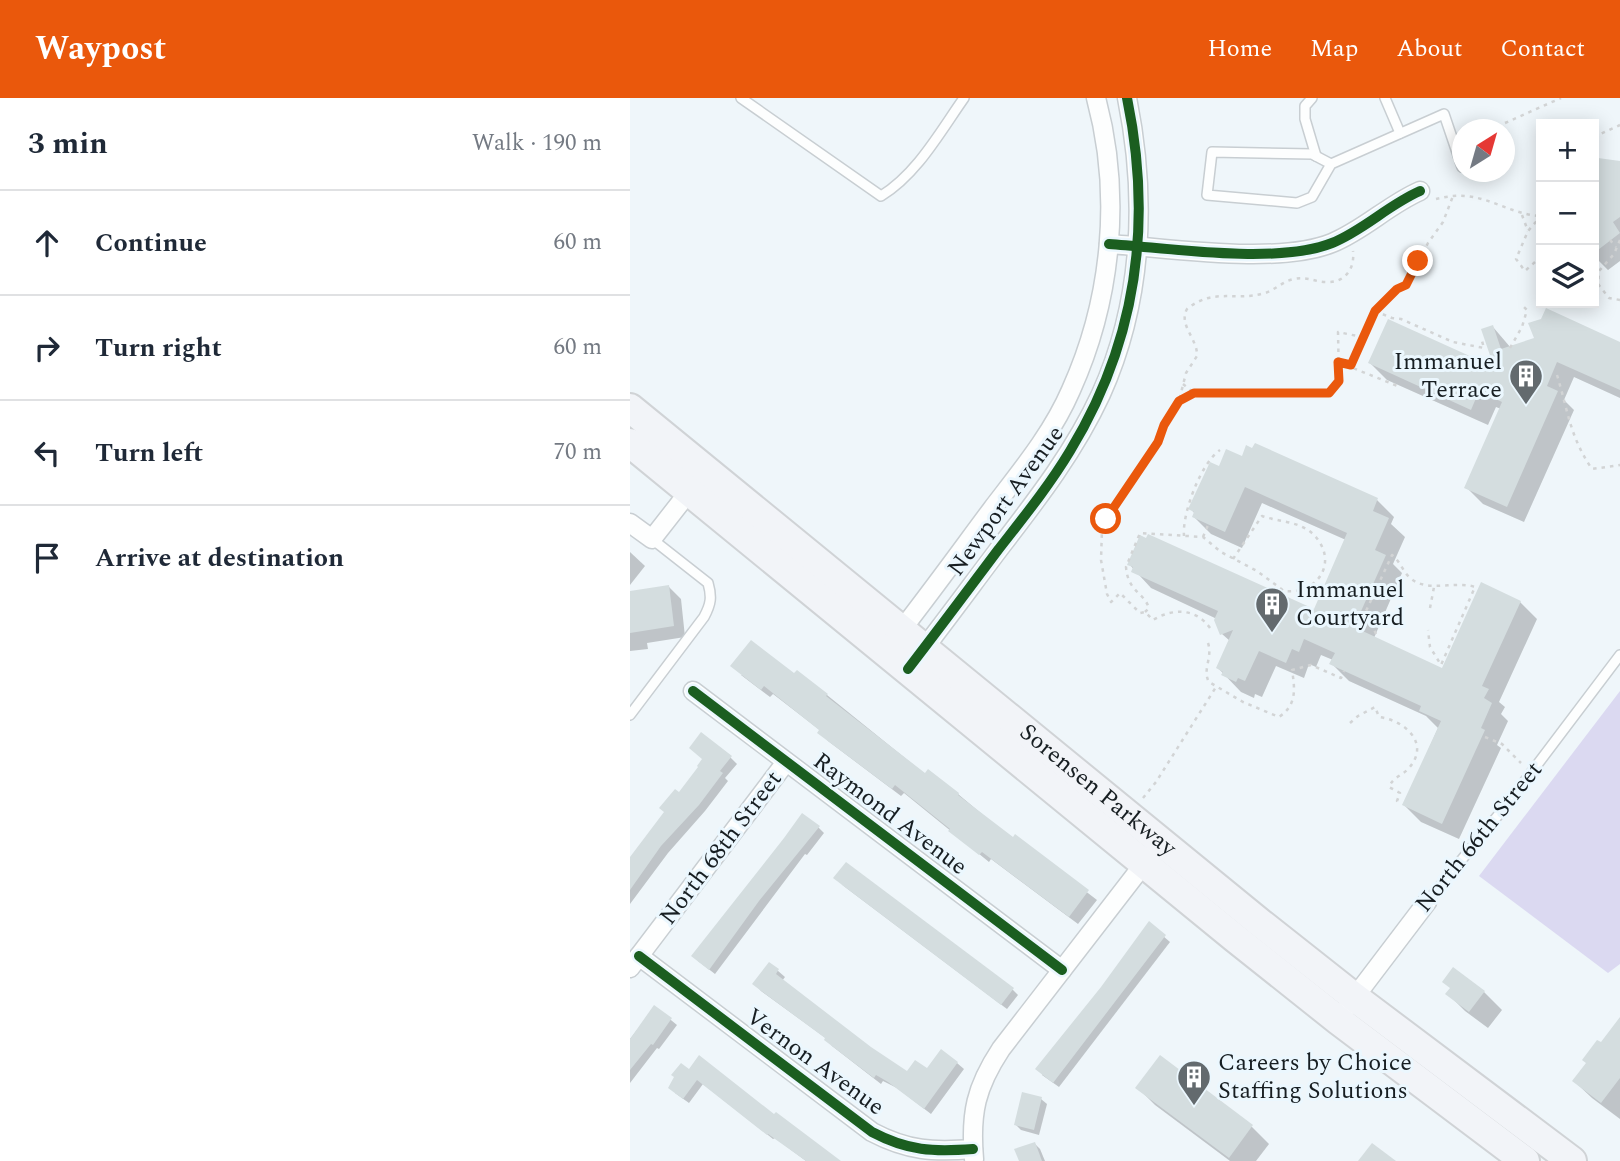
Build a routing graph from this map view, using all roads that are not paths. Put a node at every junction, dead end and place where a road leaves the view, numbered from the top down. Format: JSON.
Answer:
{"nodes":[{"id":1,"x":741,"y":98,"type":"edge"},
{"id":2,"x":964,"y":98,"type":"edge"},
{"id":3,"x":1096,"y":98,"type":"edge"},
{"id":4,"x":1127,"y":98,"type":"edge"},
{"id":5,"x":1312,"y":98,"type":"edge"},
{"id":6,"x":1385,"y":98,"type":"edge"},
{"id":7,"x":1400,"y":133,"type":"junction"},
{"id":8,"x":1452,"y":138,"type":"edge"},
{"id":9,"x":1316,"y":156,"type":"junction"},
{"id":10,"x":1331,"y":164,"type":"junction"},
{"id":11,"x":1420,"y":191,"type":"dead end"},
{"id":12,"x":1109,"y":244,"type":"junction"},
{"id":13,"x":1137,"y":246,"type":"junction"},
{"id":14,"x":630,"y":408,"type":"edge"},
{"id":15,"x":630,"y":443,"type":"edge"},
{"id":16,"x":698,"y":480,"type":"junction"},
{"id":17,"x":630,"y":523,"type":"edge"},
{"id":18,"x":652,"y":539,"type":"junction"},
{"id":19,"x":894,"y":641,"type":"junction"},
{"id":20,"x":1620,"y":655,"type":"edge"},
{"id":21,"x":916,"y":659,"type":"junction"},
{"id":22,"x":693,"y":691,"type":"dead end"},
{"id":23,"x":630,"y":715,"type":"edge"},
{"id":24,"x":786,"y":762,"type":"junction"},
{"id":25,"x":1153,"y":852,"type":"junction"},
{"id":26,"x":1427,"y":902,"type":"joint"},
{"id":27,"x":635,"y":962,"type":"edge"},
{"id":28,"x":1062,"y":970,"type":"junction"},
{"id":29,"x":1346,"y":1009,"type":"junction"},
{"id":30,"x":973,"y":1155,"type":"edge"},
{"id":31,"x":1525,"y":1161,"type":"edge"},
{"id":32,"x":1572,"y":1161,"type":"edge"}],
"edges":[{"from":1,"to":2,"type":"lane"},
{"from":3,"to":12,"type":"street","name":"Newport Avenue"},
{"from":4,"to":13,"type":"street","name":"Newport Avenue"},
{"from":5,"to":9,"type":"lane"},
{"from":6,"to":7,"type":"lane"},
{"from":7,"to":8,"type":"lane"},
{"from":7,"to":10,"type":"lane"},
{"from":9,"to":10,"type":"lane"},
{"from":9,"to":10,"type":"lane"},
{"from":11,"to":13,"type":"street"},
{"from":12,"to":13,"type":"street"},
{"from":12,"to":19,"type":"street","name":"Newport Avenue"},
{"from":13,"to":21,"type":"street","name":"Newport Avenue"},
{"from":14,"to":16,"type":"main road","name":"Sorensen Parkway"},
{"from":15,"to":16,"type":"main road","name":"Sorensen Parkway"},
{"from":16,"to":18,"type":"street"},
{"from":16,"to":19,"type":"main road","name":"Sorensen Parkway"},
{"from":17,"to":18,"type":"street"},
{"from":18,"to":23,"type":"lane"},
{"from":19,"to":21,"type":"main road","name":"Sorensen Parkway"},
{"from":20,"to":26,"type":"lane","name":"North 66th Street"},
{"from":21,"to":25,"type":"main road","name":"Sorensen Parkway"},
{"from":22,"to":24,"type":"street","name":"Raymond Avenue"},
{"from":24,"to":27,"type":"street","name":"North 68th Street"},
{"from":24,"to":28,"type":"street","name":"Raymond Avenue"},
{"from":25,"to":28,"type":"street"},
{"from":25,"to":29,"type":"main road","name":"Sorensen Parkway"},
{"from":26,"to":29,"type":"street","name":"North 66th Street"},
{"from":27,"to":30,"type":"street","name":"Vernon Avenue"},
{"from":28,"to":30,"type":"street"},
{"from":29,"to":31,"type":"main road","name":"Sorensen Parkway"},
{"from":29,"to":32,"type":"main road","name":"Sorensen Parkway"}]}
